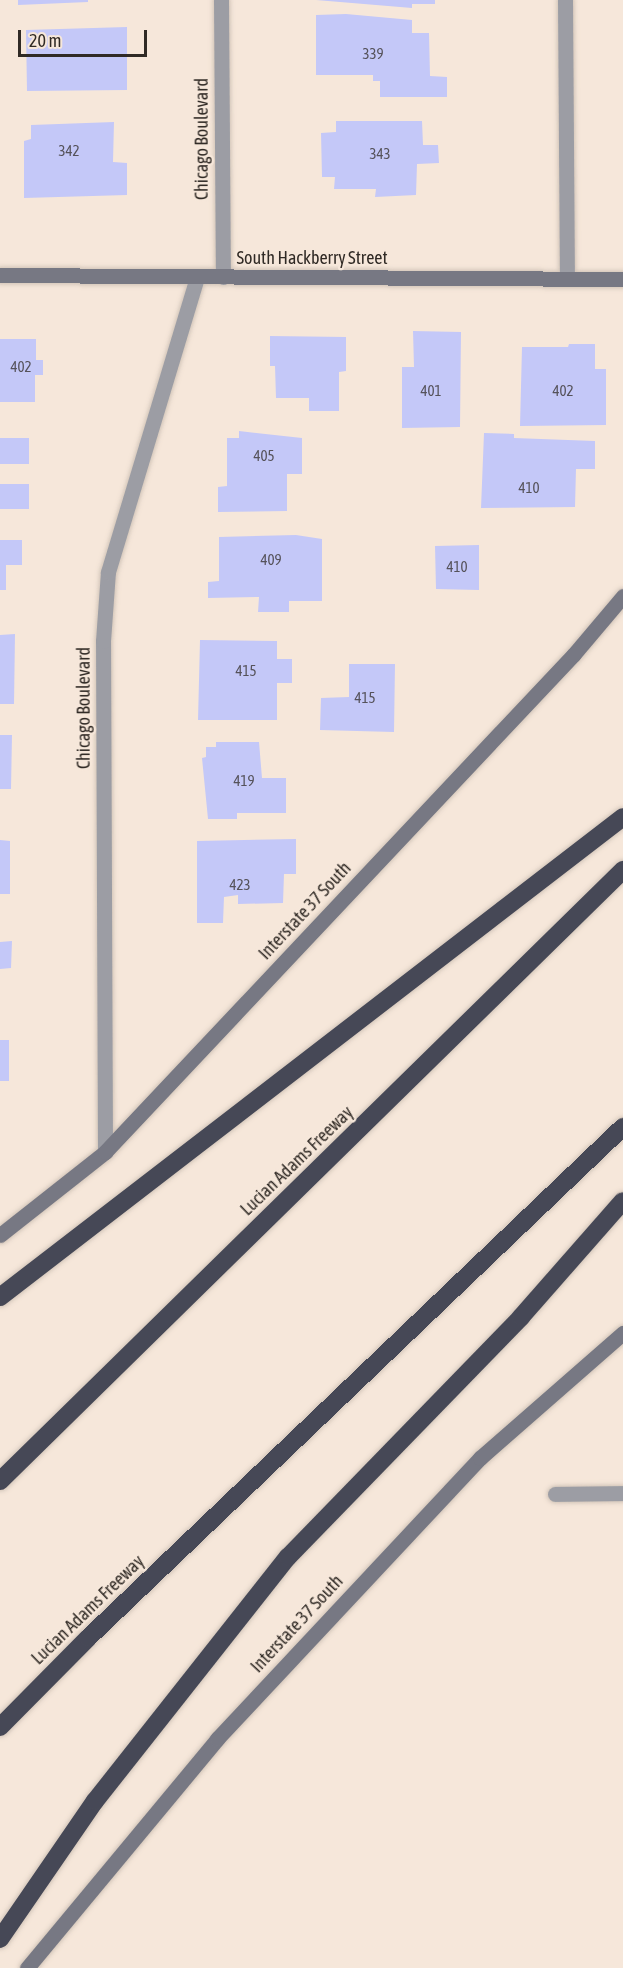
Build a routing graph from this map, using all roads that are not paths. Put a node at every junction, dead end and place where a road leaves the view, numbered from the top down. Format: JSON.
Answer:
{"nodes":[{"id":1,"x":221,"y":0,"type":"edge"},
{"id":2,"x":565,"y":0,"type":"edge"},
{"id":3,"x":0,"y":275,"type":"edge"},
{"id":4,"x":197,"y":277,"type":"junction"},
{"id":5,"x":223,"y":277,"type":"junction"},
{"id":6,"x":567,"y":279,"type":"junction"},
{"id":7,"x":623,"y":279,"type":"edge"},
{"id":8,"x":623,"y":596,"type":"edge"},
{"id":9,"x":623,"y":817,"type":"edge"},
{"id":10,"x":623,"y":870,"type":"edge"},
{"id":11,"x":623,"y":1127,"type":"edge"},
{"id":12,"x":105,"y":1152,"type":"junction"},
{"id":13,"x":623,"y":1201,"type":"edge"},
{"id":14,"x":0,"y":1234,"type":"edge"},
{"id":15,"x":0,"y":1297,"type":"edge"},
{"id":16,"x":623,"y":1333,"type":"edge"},
{"id":17,"x":0,"y":1481,"type":"edge"},
{"id":18,"x":623,"y":1493,"type":"edge"},
{"id":19,"x":555,"y":1494,"type":"dead end"},
{"id":20,"x":0,"y":1727,"type":"edge"},
{"id":21,"x":0,"y":1939,"type":"edge"},
{"id":22,"x":27,"y":1968,"type":"edge"}],
"edges":[{"from":1,"to":5,"type":"street","name":"Chicago Boulevard"},
{"from":2,"to":6,"type":"street"},
{"from":3,"to":4,"type":"main road","name":"South Hackberry Street"},
{"from":4,"to":5,"type":"main road","name":"South Hackberry Street"},
{"from":4,"to":12,"type":"street","name":"Chicago Boulevard"},
{"from":5,"to":6,"type":"main road","name":"South Hackberry Street"},
{"from":6,"to":7,"type":"main road","name":"South Hackberry Street"},
{"from":8,"to":12,"type":"main road","name":"Interstate 37 South"},
{"from":9,"to":15,"type":"highway"},
{"from":10,"to":17,"type":"highway","name":"Lucian Adams Freeway"},
{"from":11,"to":20,"type":"highway","name":"Lucian Adams Freeway"},
{"from":12,"to":14,"type":"main road","name":"Interstate 37 South"},
{"from":13,"to":21,"type":"highway"},
{"from":16,"to":22,"type":"main road","name":"Interstate 37 South"},
{"from":18,"to":19,"type":"street"}]}
